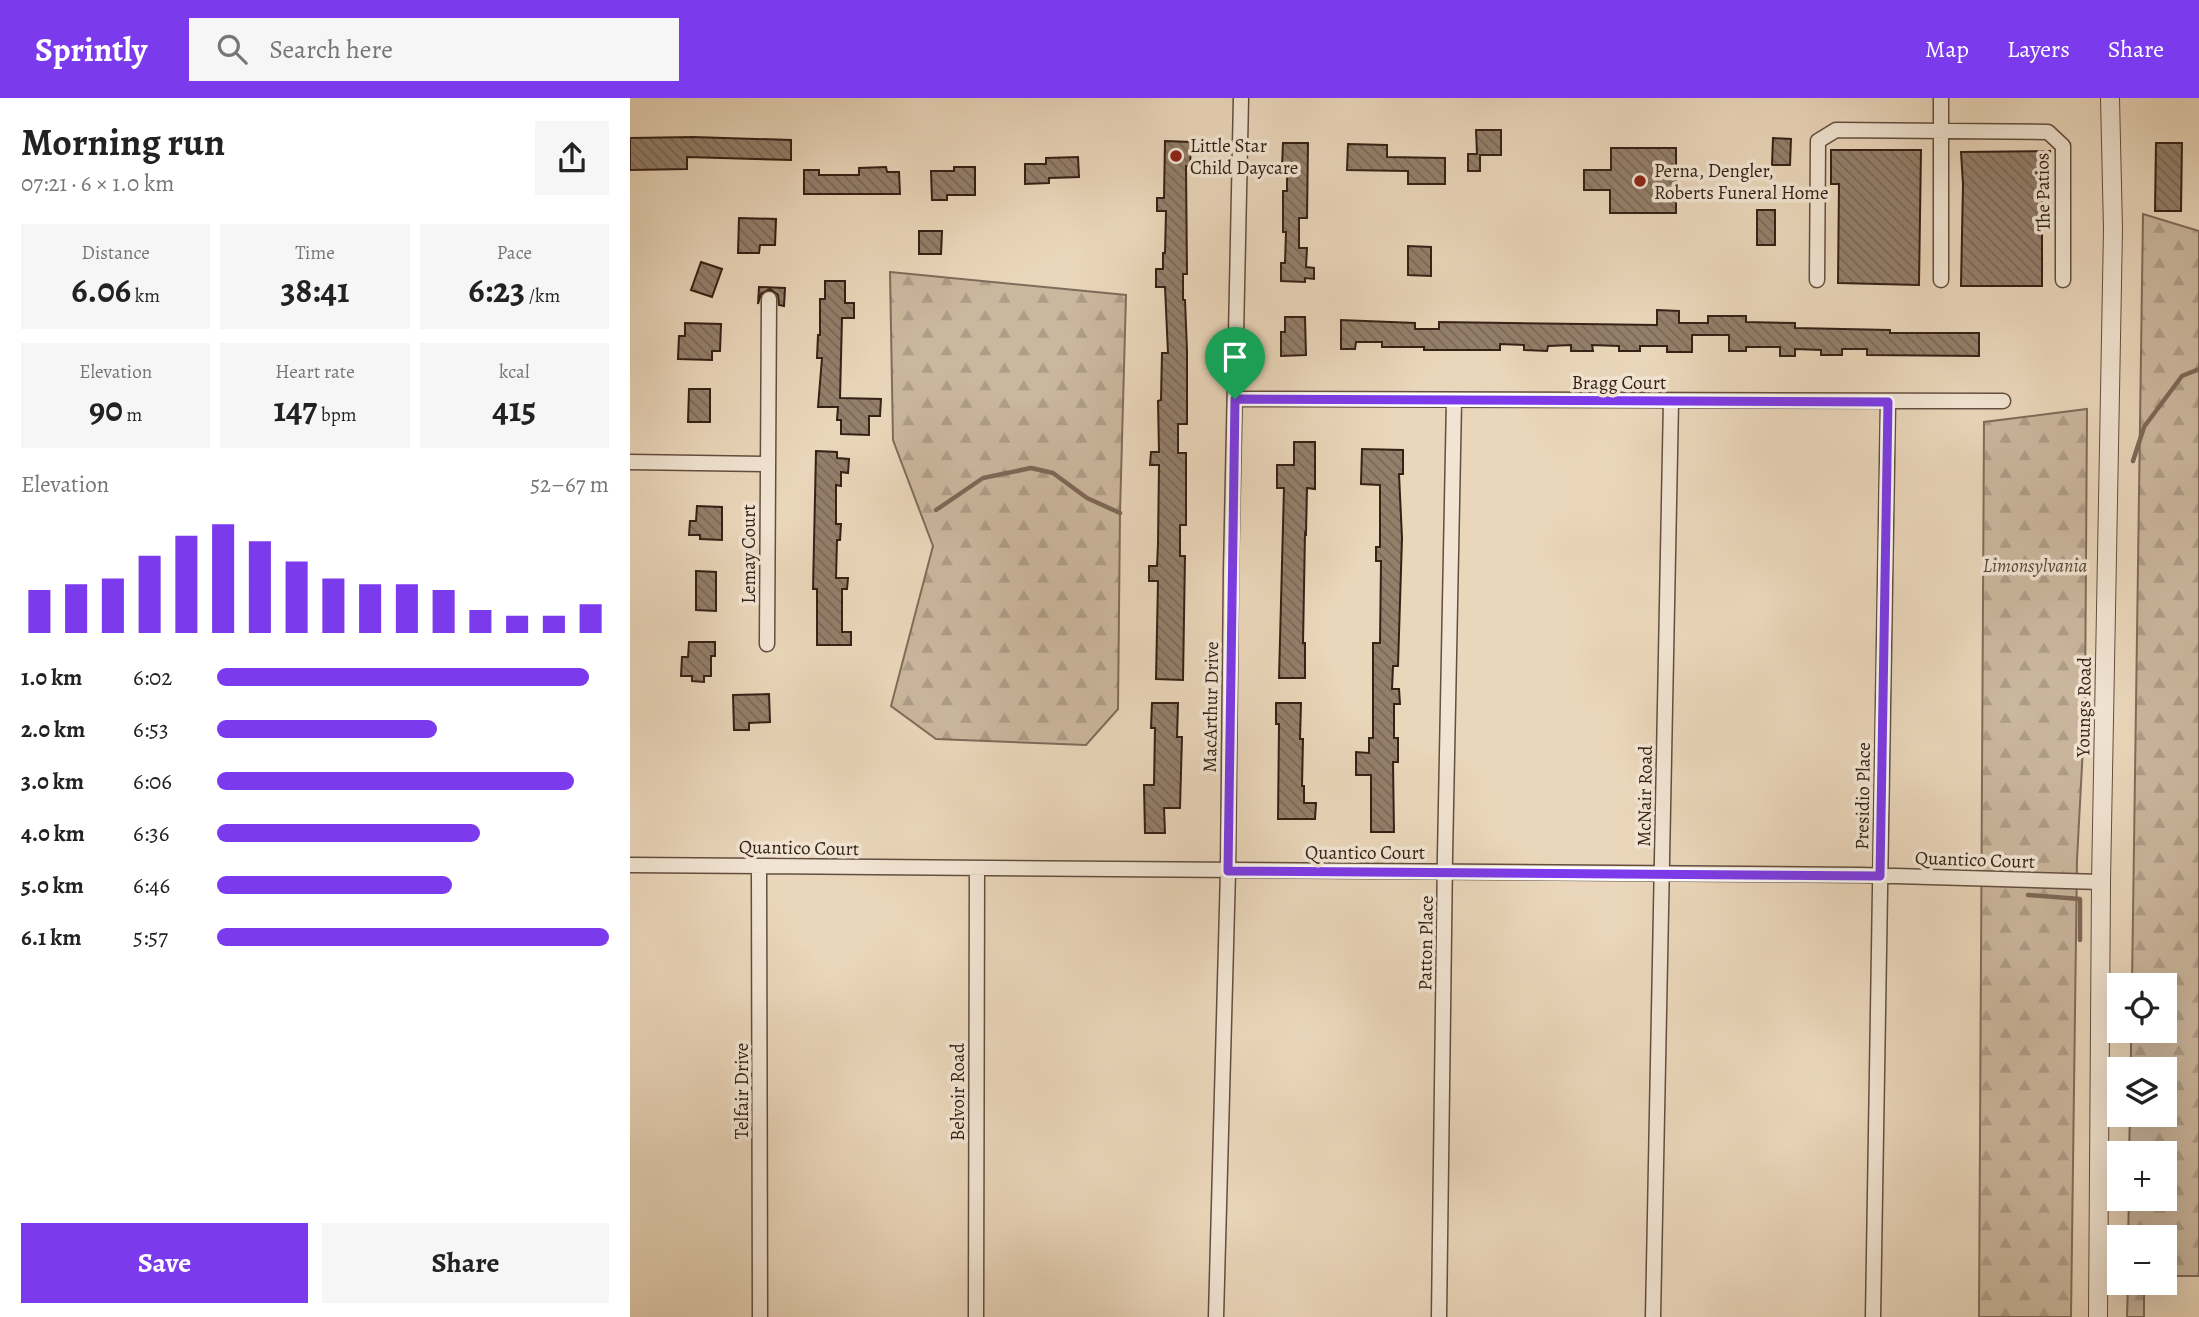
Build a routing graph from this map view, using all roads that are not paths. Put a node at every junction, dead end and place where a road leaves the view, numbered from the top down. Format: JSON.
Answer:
{"nodes":[{"id":1,"x":1241,"y":98,"type":"edge"},
{"id":2,"x":1941,"y":98,"type":"edge"},
{"id":3,"x":2110,"y":98,"type":"edge"},
{"id":4,"x":1941,"y":131,"type":"junction"},
{"id":5,"x":1817,"y":280,"type":"dead end"},
{"id":6,"x":1941,"y":280,"type":"dead end"},
{"id":7,"x":2063,"y":280,"type":"dead end"},
{"id":8,"x":769,"y":299,"type":"dead end"},
{"id":9,"x":1235,"y":399,"type":"junction"},
{"id":10,"x":1454,"y":401,"type":"junction"},
{"id":11,"x":1671,"y":401,"type":"junction"},
{"id":12,"x":2003,"y":401,"type":"dead end"},
{"id":13,"x":1888,"y":402,"type":"junction"},
{"id":14,"x":630,"y":462,"type":"edge"},
{"id":15,"x":768,"y":464,"type":"junction"},
{"id":16,"x":767,"y":643,"type":"dead end"},
{"id":17,"x":630,"y":865,"type":"edge"},
{"id":18,"x":760,"y":866,"type":"junction"},
{"id":19,"x":976,"y":868,"type":"junction"},
{"id":20,"x":1228,"y":871,"type":"junction"},
{"id":21,"x":1445,"y":872,"type":"junction"},
{"id":22,"x":1662,"y":873,"type":"junction"},
{"id":23,"x":1880,"y":876,"type":"junction"},
{"id":24,"x":2101,"y":882,"type":"junction"},
{"id":25,"x":760,"y":1317,"type":"edge"},
{"id":26,"x":976,"y":1317,"type":"edge"},
{"id":27,"x":1216,"y":1317,"type":"edge"},
{"id":28,"x":1439,"y":1317,"type":"edge"},
{"id":29,"x":1653,"y":1317,"type":"edge"},
{"id":30,"x":1873,"y":1317,"type":"edge"},
{"id":31,"x":2098,"y":1317,"type":"edge"}],
"edges":[{"from":1,"to":9,"type":"street","name":"MacArthur Drive"},
{"from":2,"to":4,"type":"street"},
{"from":3,"to":24,"type":"street","name":"Youngs Road"},
{"from":4,"to":5,"type":"street","name":"The Patios"},
{"from":4,"to":6,"type":"street"},
{"from":4,"to":7,"type":"street","name":"The Patios"},
{"from":8,"to":15,"type":"street","name":"Lemay Court"},
{"from":9,"to":10,"type":"street","name":"Bragg Court"},
{"from":9,"to":20,"type":"street","name":"MacArthur Drive"},
{"from":10,"to":11,"type":"street","name":"Bragg Court"},
{"from":10,"to":21,"type":"street","name":"Patton Place"},
{"from":11,"to":13,"type":"street","name":"Bragg Court"},
{"from":11,"to":22,"type":"street","name":"McNair Road"},
{"from":12,"to":13,"type":"street","name":"Bragg Court"},
{"from":13,"to":23,"type":"street","name":"Presidio Place"},
{"from":14,"to":15,"type":"street"},
{"from":15,"to":16,"type":"street","name":"Lemay Court"},
{"from":17,"to":18,"type":"street","name":"Quantico Court"},
{"from":18,"to":19,"type":"street","name":"Quantico Court"},
{"from":18,"to":25,"type":"street","name":"Telfair Drive"},
{"from":19,"to":20,"type":"street","name":"Quantico Court"},
{"from":19,"to":26,"type":"street","name":"Belvoir Road"},
{"from":20,"to":21,"type":"street","name":"Quantico Court"},
{"from":20,"to":27,"type":"street","name":"MacArthur Drive"},
{"from":21,"to":22,"type":"street","name":"Quantico Court"},
{"from":21,"to":28,"type":"street","name":"Patton Place"},
{"from":22,"to":23,"type":"street","name":"Quantico Court"},
{"from":22,"to":29,"type":"street","name":"McNair Road"},
{"from":23,"to":24,"type":"street","name":"Quantico Court"},
{"from":23,"to":30,"type":"street","name":"Presidio Place"},
{"from":24,"to":31,"type":"street","name":"Youngs Road"}]}
